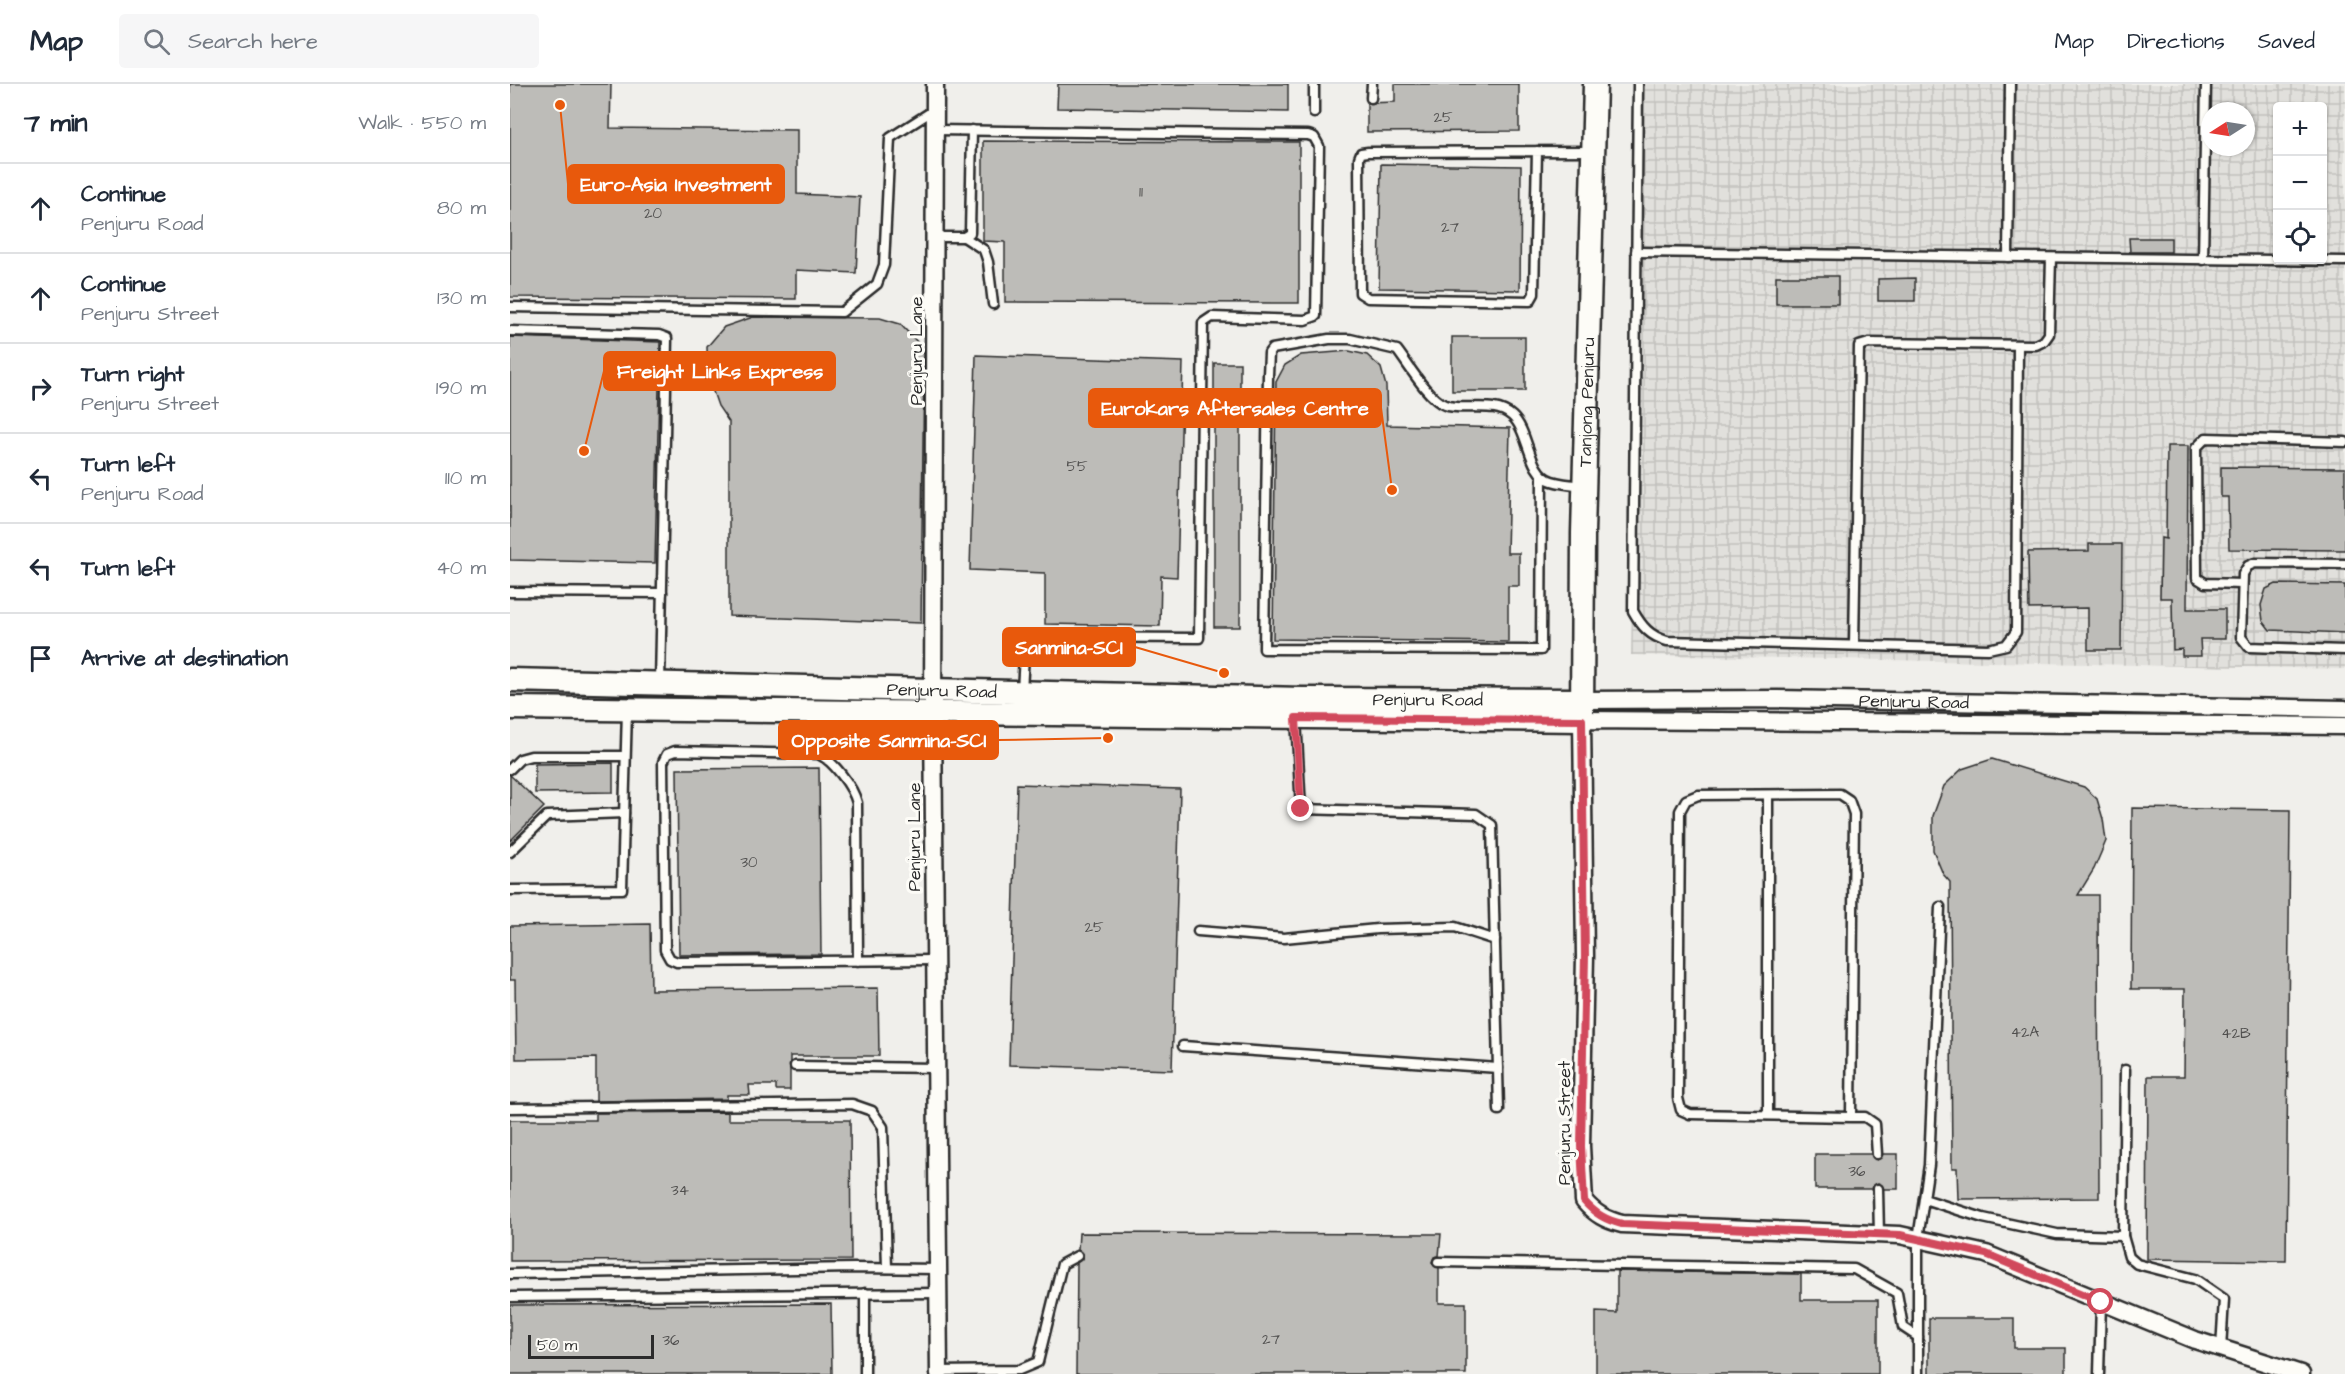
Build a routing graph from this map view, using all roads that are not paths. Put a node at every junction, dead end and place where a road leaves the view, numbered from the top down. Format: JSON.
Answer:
{"nodes":[{"id":1,"x":935,"y":84,"type":"edge"},
{"id":2,"x":1314,"y":84,"type":"edge"},
{"id":3,"x":1372,"y":84,"type":"edge"},
{"id":4,"x":1595,"y":84,"type":"edge"},
{"id":5,"x":1638,"y":84,"type":"edge"},
{"id":6,"x":2010,"y":84,"type":"edge"},
{"id":7,"x":2206,"y":84,"type":"edge"},
{"id":8,"x":1371,"y":98,"type":"dead end"},
{"id":9,"x":934,"y":110,"type":"junction"},
{"id":10,"x":1314,"y":113,"type":"dead end"},
{"id":11,"x":936,"y":130,"type":"junction"},
{"id":12,"x":972,"y":130,"type":"junction"},
{"id":13,"x":1538,"y":151,"type":"junction"},
{"id":14,"x":1594,"y":151,"type":"junction"},
{"id":15,"x":936,"y":237,"type":"junction"},
{"id":16,"x":964,"y":237,"type":"junction"},
{"id":17,"x":1636,"y":252,"type":"junction"},
{"id":18,"x":2008,"y":257,"type":"junction"},
{"id":19,"x":2051,"y":258,"type":"junction"},
{"id":20,"x":2203,"y":260,"type":"junction"},
{"id":21,"x":2345,"y":261,"type":"edge"},
{"id":22,"x":993,"y":304,"type":"dead end"},
{"id":23,"x":510,"y":307,"type":"edge"},
{"id":24,"x":510,"y":331,"type":"edge"},
{"id":25,"x":2018,"y":346,"type":"junction"},
{"id":26,"x":2345,"y":442,"type":"edge"},
{"id":27,"x":1542,"y":475,"type":"junction"},
{"id":28,"x":1584,"y":486,"type":"junction"},
{"id":29,"x":2345,"y":564,"type":"edge"},
{"id":30,"x":2242,"y":584,"type":"junction"},
{"id":31,"x":510,"y":592,"type":"edge"},
{"id":32,"x":662,"y":593,"type":"junction"},
{"id":33,"x":1854,"y":645,"type":"junction"},
{"id":34,"x":2345,"y":650,"type":"edge"},
{"id":35,"x":510,"y":680,"type":"edge"},
{"id":36,"x":660,"y":684,"type":"junction"},
{"id":37,"x":1022,"y":692,"type":"junction"},
{"id":38,"x":933,"y":703,"type":"junction"},
{"id":39,"x":510,"y":708,"type":"edge"},
{"id":40,"x":2345,"y":709,"type":"edge"},
{"id":41,"x":627,"y":710,"type":"junction"},
{"id":42,"x":1582,"y":710,"type":"junction"},
{"id":43,"x":1296,"y":718,"type":"junction"},
{"id":44,"x":2345,"y":726,"type":"edge"},
{"id":45,"x":626,"y":756,"type":"junction"},
{"id":46,"x":510,"y":769,"type":"edge"},
{"id":47,"x":1768,"y":795,"type":"junction"},
{"id":48,"x":624,"y":813,"type":"junction"},
{"id":49,"x":510,"y":852,"type":"edge"},
{"id":50,"x":510,"y":890,"type":"edge"},
{"id":51,"x":1940,"y":907,"type":"dead end"},
{"id":52,"x":1198,"y":932,"type":"dead end"},
{"id":53,"x":1495,"y":940,"type":"junction"},
{"id":54,"x":935,"y":960,"type":"junction"},
{"id":55,"x":858,"y":961,"type":"junction"},
{"id":56,"x":1183,"y":1046,"type":"dead end"},
{"id":57,"x":795,"y":1066,"type":"dead end"},
{"id":58,"x":935,"y":1068,"type":"junction"},
{"id":59,"x":1498,"y":1068,"type":"junction"},
{"id":60,"x":2125,"y":1070,"type":"dead end"},
{"id":61,"x":510,"y":1108,"type":"edge"},
{"id":62,"x":1498,"y":1110,"type":"dead end"},
{"id":63,"x":1768,"y":1115,"type":"junction"},
{"id":64,"x":1851,"y":1117,"type":"junction"},
{"id":65,"x":1877,"y":1154,"type":"dead end"},
{"id":66,"x":1878,"y":1189,"type":"dead end"},
{"id":67,"x":1924,"y":1199,"type":"junction"},
{"id":68,"x":1879,"y":1235,"type":"junction"},
{"id":69,"x":2123,"y":1236,"type":"junction"},
{"id":70,"x":1918,"y":1239,"type":"junction"},
{"id":71,"x":1077,"y":1256,"type":"dead end"},
{"id":72,"x":1438,"y":1262,"type":"dead end"},
{"id":73,"x":887,"y":1268,"type":"junction"},
{"id":74,"x":938,"y":1269,"type":"junction"},
{"id":75,"x":510,"y":1274,"type":"edge"},
{"id":76,"x":865,"y":1293,"type":"junction"},
{"id":77,"x":938,"y":1293,"type":"junction"},
{"id":78,"x":510,"y":1297,"type":"edge"},
{"id":79,"x":2101,"y":1302,"type":"junction"},
{"id":80,"x":1918,"y":1337,"type":"junction"},
{"id":81,"x":2222,"y":1349,"type":"junction"},
{"id":82,"x":2267,"y":1369,"type":"edge"},
{"id":83,"x":939,"y":1373,"type":"edge"},
{"id":84,"x":865,"y":1374,"type":"edge"},
{"id":85,"x":1918,"y":1374,"type":"edge"},
{"id":86,"x":2099,"y":1374,"type":"edge"},
{"id":87,"x":2299,"y":1374,"type":"edge"}],
"edges":[{"from":1,"to":9,"type":"street","name":"Penjuru Lane"},
{"from":2,"to":10,"type":"lane"},
{"from":3,"to":8,"type":"lane"},
{"from":4,"to":14,"type":"main road","name":"Tanjong Penjuru"},
{"from":5,"to":17,"type":"lane"},
{"from":6,"to":18,"type":"lane"},
{"from":7,"to":20,"type":"lane"},
{"from":9,"to":11,"type":"street","name":"Penjuru Lane"},
{"from":9,"to":23,"type":"lane"},
{"from":11,"to":12,"type":"lane"},
{"from":11,"to":15,"type":"street","name":"Penjuru Lane"},
{"from":12,"to":16,"type":"lane"},
{"from":12,"to":37,"type":"lane"},
{"from":13,"to":13,"type":"lane"},
{"from":13,"to":14,"type":"lane"},
{"from":14,"to":28,"type":"main road","name":"Tanjong Penjuru"},
{"from":15,"to":16,"type":"lane"},
{"from":15,"to":38,"type":"street","name":"Penjuru Lane"},
{"from":16,"to":22,"type":"lane"},
{"from":17,"to":18,"type":"lane"},
{"from":17,"to":33,"type":"lane"},
{"from":18,"to":19,"type":"lane"},
{"from":19,"to":20,"type":"lane"},
{"from":19,"to":25,"type":"lane"},
{"from":20,"to":21,"type":"lane"},
{"from":24,"to":32,"type":"lane"},
{"from":25,"to":33,"type":"lane"},
{"from":25,"to":33,"type":"lane"},
{"from":26,"to":30,"type":"lane"},
{"from":27,"to":27,"type":"lane"},
{"from":27,"to":28,"type":"lane"},
{"from":28,"to":42,"type":"main road","name":"Tanjong Penjuru"},
{"from":29,"to":30,"type":"lane"},
{"from":30,"to":34,"type":"lane"},
{"from":31,"to":32,"type":"lane"},
{"from":32,"to":36,"type":"lane"},
{"from":35,"to":36,"type":"main road","name":"Penjuru Road"},
{"from":36,"to":38,"type":"main road","name":"Penjuru Road"},
{"from":37,"to":38,"type":"main road","name":"Penjuru Road"},
{"from":37,"to":42,"type":"main road","name":"Penjuru Road"},
{"from":38,"to":41,"type":"main road","name":"Penjuru Road"},
{"from":38,"to":43,"type":"main road","name":"Penjuru Road"},
{"from":38,"to":54,"type":"street","name":"Penjuru Lane"},
{"from":39,"to":41,"type":"main road","name":"Penjuru Road"},
{"from":40,"to":42,"type":"street","name":"Penjuru Road"},
{"from":41,"to":45,"type":"lane"},
{"from":42,"to":43,"type":"main road","name":"Penjuru Road"},
{"from":42,"to":44,"type":"street","name":"Penjuru Road"},
{"from":42,"to":68,"type":"street","name":"Penjuru Street"},
{"from":43,"to":53,"type":"lane"},
{"from":45,"to":46,"type":"lane"},
{"from":45,"to":48,"type":"lane"},
{"from":47,"to":63,"type":"lane"},
{"from":47,"to":63,"type":"lane"},
{"from":47,"to":64,"type":"lane"},
{"from":48,"to":49,"type":"lane"},
{"from":48,"to":50,"type":"lane"},
{"from":51,"to":67,"type":"lane"},
{"from":52,"to":53,"type":"lane"},
{"from":53,"to":59,"type":"lane"},
{"from":54,"to":55,"type":"lane"},
{"from":54,"to":58,"type":"street","name":"Penjuru Lane"},
{"from":55,"to":55,"type":"lane"},
{"from":56,"to":59,"type":"lane"},
{"from":57,"to":58,"type":"lane"},
{"from":58,"to":74,"type":"street","name":"Penjuru Lane"},
{"from":59,"to":62,"type":"lane"},
{"from":60,"to":69,"type":"lane"},
{"from":61,"to":73,"type":"lane"},
{"from":63,"to":64,"type":"lane"},
{"from":64,"to":65,"type":"lane"},
{"from":66,"to":68,"type":"lane"},
{"from":67,"to":69,"type":"lane"},
{"from":67,"to":70,"type":"lane"},
{"from":68,"to":70,"type":"street","name":"Penjuru Street"},
{"from":69,"to":81,"type":"lane"},
{"from":70,"to":79,"type":"street"},
{"from":70,"to":80,"type":"lane"},
{"from":71,"to":83,"type":"lane"},
{"from":72,"to":80,"type":"lane"},
{"from":73,"to":74,"type":"lane"},
{"from":73,"to":75,"type":"lane"},
{"from":74,"to":77,"type":"street","name":"Penjuru Lane"},
{"from":76,"to":77,"type":"lane"},
{"from":76,"to":78,"type":"lane"},
{"from":76,"to":84,"type":"lane"},
{"from":77,"to":83,"type":"street","name":"Penjuru Lane"},
{"from":79,"to":81,"type":"street"},
{"from":79,"to":86,"type":"lane"},
{"from":80,"to":85,"type":"lane"},
{"from":81,"to":82,"type":"street"},
{"from":82,"to":87,"type":"street"}]}
